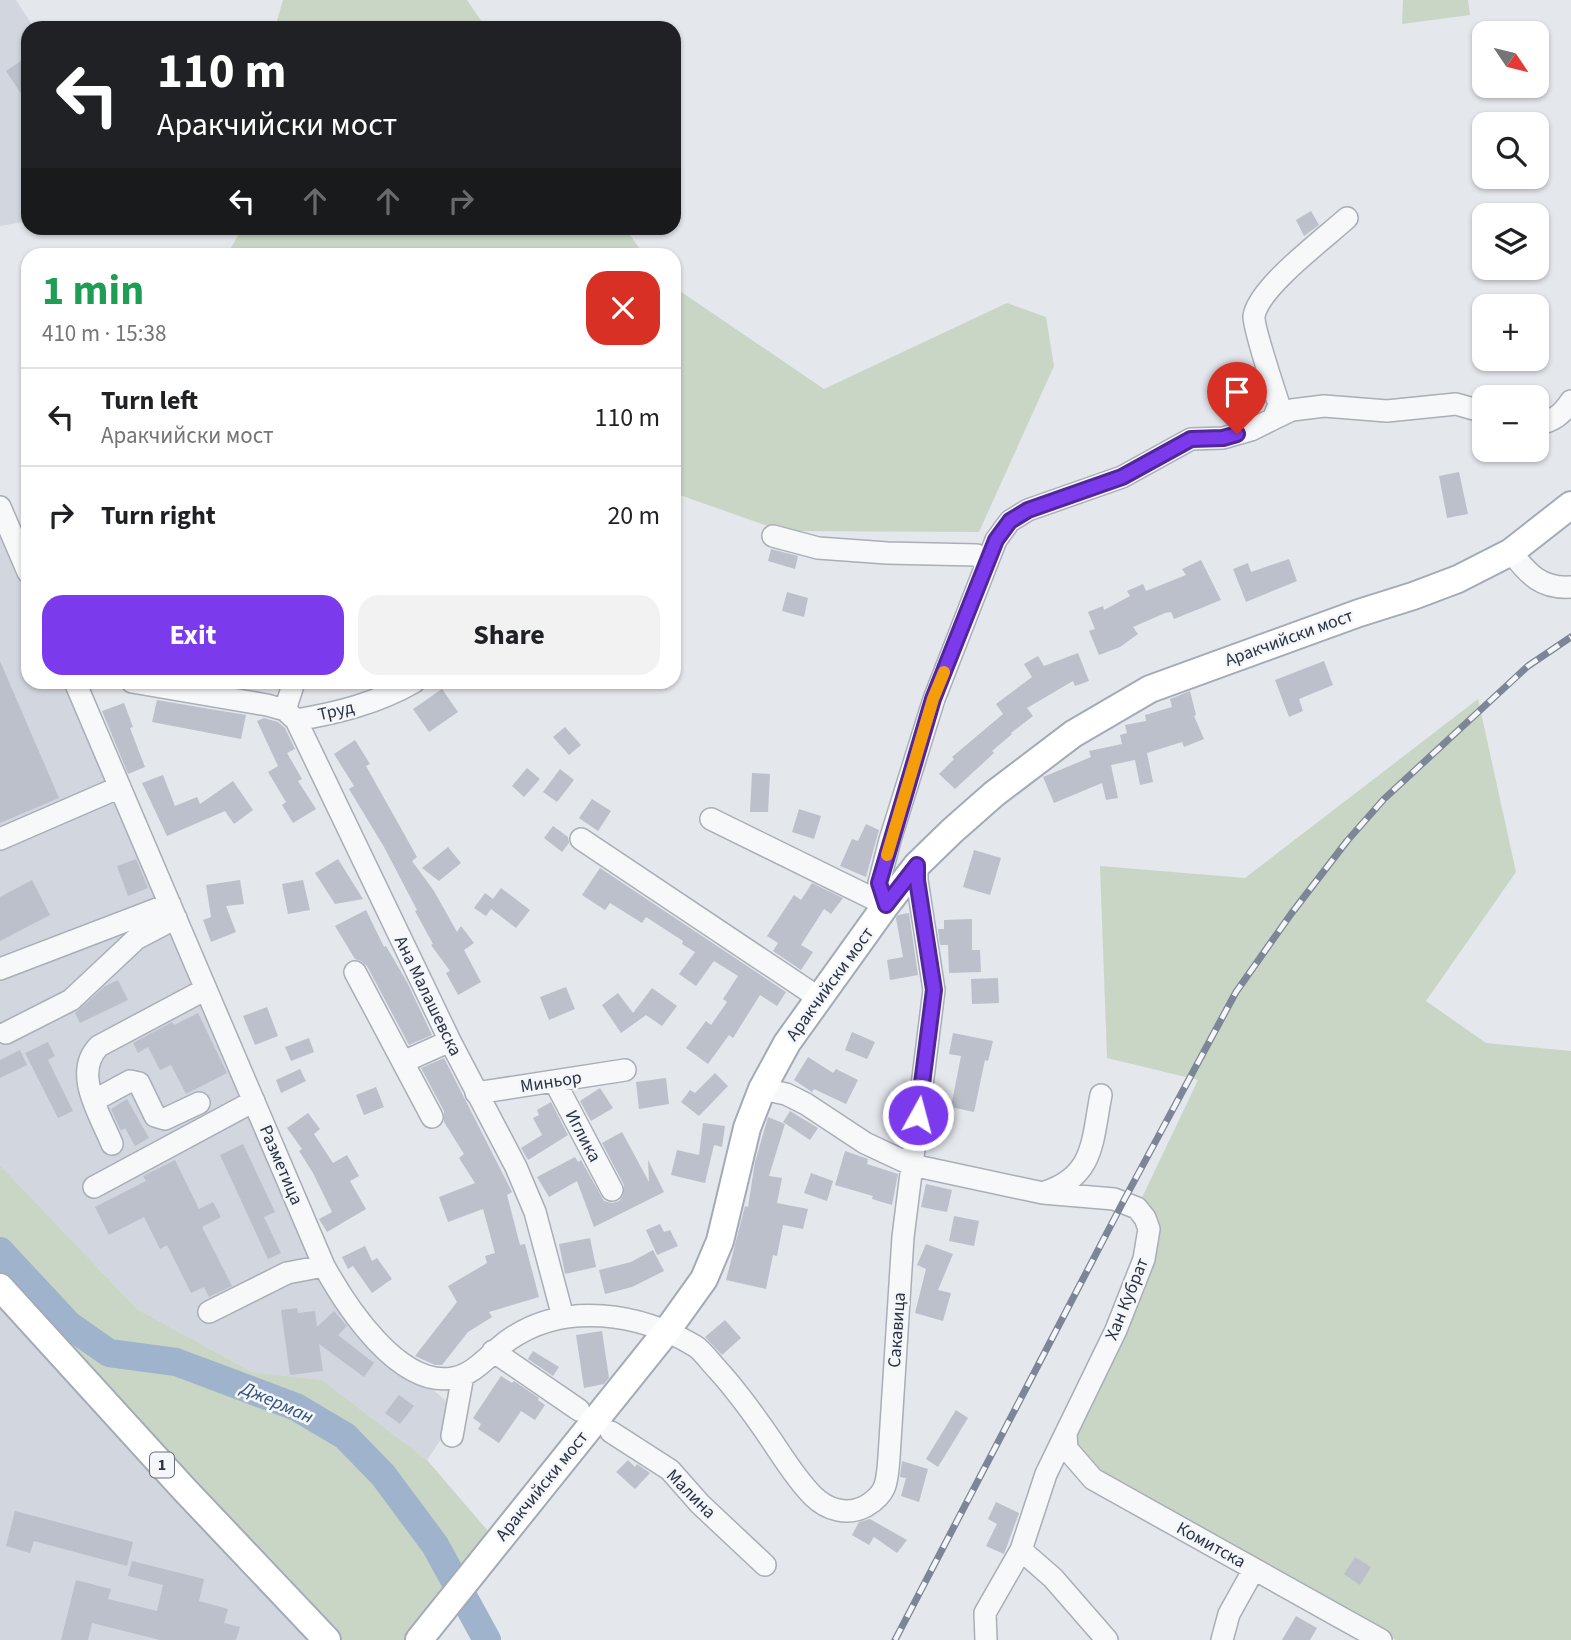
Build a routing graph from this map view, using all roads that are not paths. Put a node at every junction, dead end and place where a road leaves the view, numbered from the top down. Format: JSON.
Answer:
{"nodes":[{"id":1,"x":1347,"y":218,"type":"dead end"},
{"id":2,"x":1571,"y":401,"type":"edge"},
{"id":3,"x":1472,"y":409,"type":"edge"},
{"id":4,"x":1273,"y":419,"type":"junction"},
{"id":5,"x":1549,"y":422,"type":"edge"},
{"id":6,"x":1571,"y":505,"type":"edge"},
{"id":7,"x":0,"y":506,"type":"edge"},
{"id":8,"x":773,"y":536,"type":"dead end"},
{"id":9,"x":1511,"y":552,"type":"junction"},
{"id":10,"x":21,"y":556,"type":"edge"},
{"id":11,"x":986,"y":563,"type":"junction"},
{"id":12,"x":1571,"y":587,"type":"edge"},
{"id":13,"x":78,"y":689,"type":"edge"},
{"id":14,"x":173,"y":689,"type":"edge"},
{"id":15,"x":293,"y":689,"type":"edge"},
{"id":16,"x":402,"y":689,"type":"edge"},
{"id":17,"x":290,"y":715,"type":"junction"},
{"id":18,"x":120,"y":787,"type":"junction"},
{"id":19,"x":711,"y":819,"type":"dead end"},
{"id":20,"x":0,"y":839,"type":"edge"},
{"id":21,"x":581,"y":839,"type":"dead end"},
{"id":22,"x":917,"y":865,"type":"junction"},
{"id":23,"x":886,"y":905,"type":"junction"},
{"id":24,"x":173,"y":911,"type":"junction"},
{"id":25,"x":0,"y":969,"type":"edge"},
{"id":26,"x":355,"y":972,"type":"dead end"},
{"id":27,"x":206,"y":989,"type":"junction"},
{"id":28,"x":819,"y":998,"type":"junction"},
{"id":29,"x":6,"y":1033,"type":"dead end"},
{"id":30,"x":450,"y":1041,"type":"junction"},
{"id":31,"x":403,"y":1062,"type":"junction"},
{"id":32,"x":625,"y":1070,"type":"dead end"},
{"id":33,"x":555,"y":1082,"type":"junction"},
{"id":34,"x":762,"y":1089,"type":"junction"},
{"id":35,"x":476,"y":1093,"type":"junction"},
{"id":36,"x":1101,"y":1095,"type":"dead end"},
{"id":37,"x":95,"y":1100,"type":"junction"},
{"id":38,"x":254,"y":1101,"type":"junction"},
{"id":39,"x":199,"y":1103,"type":"dead end"},
{"id":40,"x":432,"y":1117,"type":"dead end"},
{"id":41,"x":112,"y":1144,"type":"dead end"},
{"id":42,"x":1088,"y":1156,"type":"junction"},
{"id":43,"x":912,"y":1165,"type":"junction"},
{"id":44,"x":94,"y":1187,"type":"dead end"},
{"id":45,"x":612,"y":1189,"type":"dead end"},
{"id":46,"x":1043,"y":1193,"type":"junction"},
{"id":47,"x":1114,"y":1199,"type":"junction"},
{"id":48,"x":324,"y":1266,"type":"junction"},
{"id":49,"x":0,"y":1287,"type":"edge"},
{"id":50,"x":209,"y":1312,"type":"dead end"},
{"id":51,"x":563,"y":1317,"type":"junction"},
{"id":52,"x":666,"y":1332,"type":"junction"},
{"id":53,"x":493,"y":1351,"type":"junction"},
{"id":54,"x":463,"y":1376,"type":"junction"},
{"id":55,"x":579,"y":1410,"type":"dead end"},
{"id":56,"x":611,"y":1432,"type":"dead end"},
{"id":57,"x":1066,"y":1434,"type":"junction"},
{"id":58,"x":452,"y":1436,"type":"dead end"},
{"id":59,"x":1021,"y":1550,"type":"junction"},
{"id":60,"x":765,"y":1565,"type":"dead end"},
{"id":61,"x":1254,"y":1569,"type":"junction"},
{"id":62,"x":1379,"y":1639,"type":"edge"},
{"id":63,"x":327,"y":1640,"type":"edge"},
{"id":64,"x":419,"y":1640,"type":"edge"},
{"id":65,"x":986,"y":1640,"type":"edge"},
{"id":66,"x":1107,"y":1640,"type":"edge"},
{"id":67,"x":1222,"y":1640,"type":"edge"}],
"edges":[{"from":1,"to":4,"type":"street"},
{"from":2,"to":5,"type":"street"},
{"from":3,"to":4,"type":"street"},
{"from":4,"to":11,"type":"street"},
{"from":6,"to":9,"type":"main road","name":"Аракчийски мост"},
{"from":7,"to":10,"type":"street"},
{"from":8,"to":11,"type":"street"},
{"from":9,"to":12,"type":"street"},
{"from":9,"to":22,"type":"main road","name":"Аракчийски мост"},
{"from":11,"to":23,"type":"street"},
{"from":13,"to":18,"type":"street","name":"Разметица"},
{"from":14,"to":17,"type":"street","name":"Труд"},
{"from":15,"to":17,"type":"street"},
{"from":16,"to":17,"type":"street","name":"Труд"},
{"from":17,"to":30,"type":"street","name":"Ана Малашевска"},
{"from":18,"to":20,"type":"street"},
{"from":18,"to":24,"type":"street","name":"Разметица"},
{"from":19,"to":23,"type":"street"},
{"from":21,"to":28,"type":"street"},
{"from":22,"to":23,"type":"main road","name":"Аракчийски мост"},
{"from":22,"to":43,"type":"street","name":"Сакавица"},
{"from":23,"to":28,"type":"main road","name":"Аракчийски мост"},
{"from":24,"to":25,"type":"street"},
{"from":24,"to":27,"type":"street","name":"Разметица"},
{"from":24,"to":29,"type":"street"},
{"from":26,"to":31,"type":"street"},
{"from":27,"to":37,"type":"street"},
{"from":27,"to":38,"type":"street","name":"Разметица"},
{"from":28,"to":34,"type":"main road","name":"Аракчийски мост"},
{"from":30,"to":31,"type":"street"},
{"from":30,"to":35,"type":"street","name":"Ана Малашевска"},
{"from":31,"to":40,"type":"street"},
{"from":32,"to":33,"type":"street","name":"Миньор"},
{"from":33,"to":35,"type":"street","name":"Миньор"},
{"from":33,"to":45,"type":"street","name":"Иглика"},
{"from":34,"to":43,"type":"street","name":"Хан Кубрат"},
{"from":34,"to":52,"type":"main road","name":"Аракчийски мост"},
{"from":35,"to":51,"type":"street","name":"Ана Малашевска"},
{"from":36,"to":42,"type":"street"},
{"from":37,"to":39,"type":"street"},
{"from":37,"to":41,"type":"street"},
{"from":38,"to":44,"type":"street"},
{"from":38,"to":48,"type":"street","name":"Разметица"},
{"from":42,"to":46,"type":"street"},
{"from":42,"to":47,"type":"street"},
{"from":43,"to":46,"type":"street","name":"Хан Кубрат"},
{"from":43,"to":52,"type":"street","name":"Сакавица"},
{"from":46,"to":47,"type":"street","name":"Хан Кубрат"},
{"from":47,"to":57,"type":"street","name":"Хан Кубрат"},
{"from":48,"to":50,"type":"street"},
{"from":48,"to":54,"type":"street","name":"Разметица"},
{"from":49,"to":63,"type":"main road","number":"1"},
{"from":51,"to":52,"type":"street"},
{"from":51,"to":53,"type":"street"},
{"from":52,"to":64,"type":"main road","name":"Аракчийски мост"},
{"from":53,"to":54,"type":"street"},
{"from":53,"to":55,"type":"street"},
{"from":54,"to":58,"type":"street"},
{"from":56,"to":60,"type":"street","name":"Малина"},
{"from":57,"to":59,"type":"street","name":"Хан Кубрат"},
{"from":57,"to":61,"type":"street","name":"Комитска"},
{"from":59,"to":65,"type":"street","name":"Хан Кубрат"},
{"from":59,"to":66,"type":"street"},
{"from":61,"to":62,"type":"street","name":"Комитска"},
{"from":61,"to":67,"type":"street"}]}
